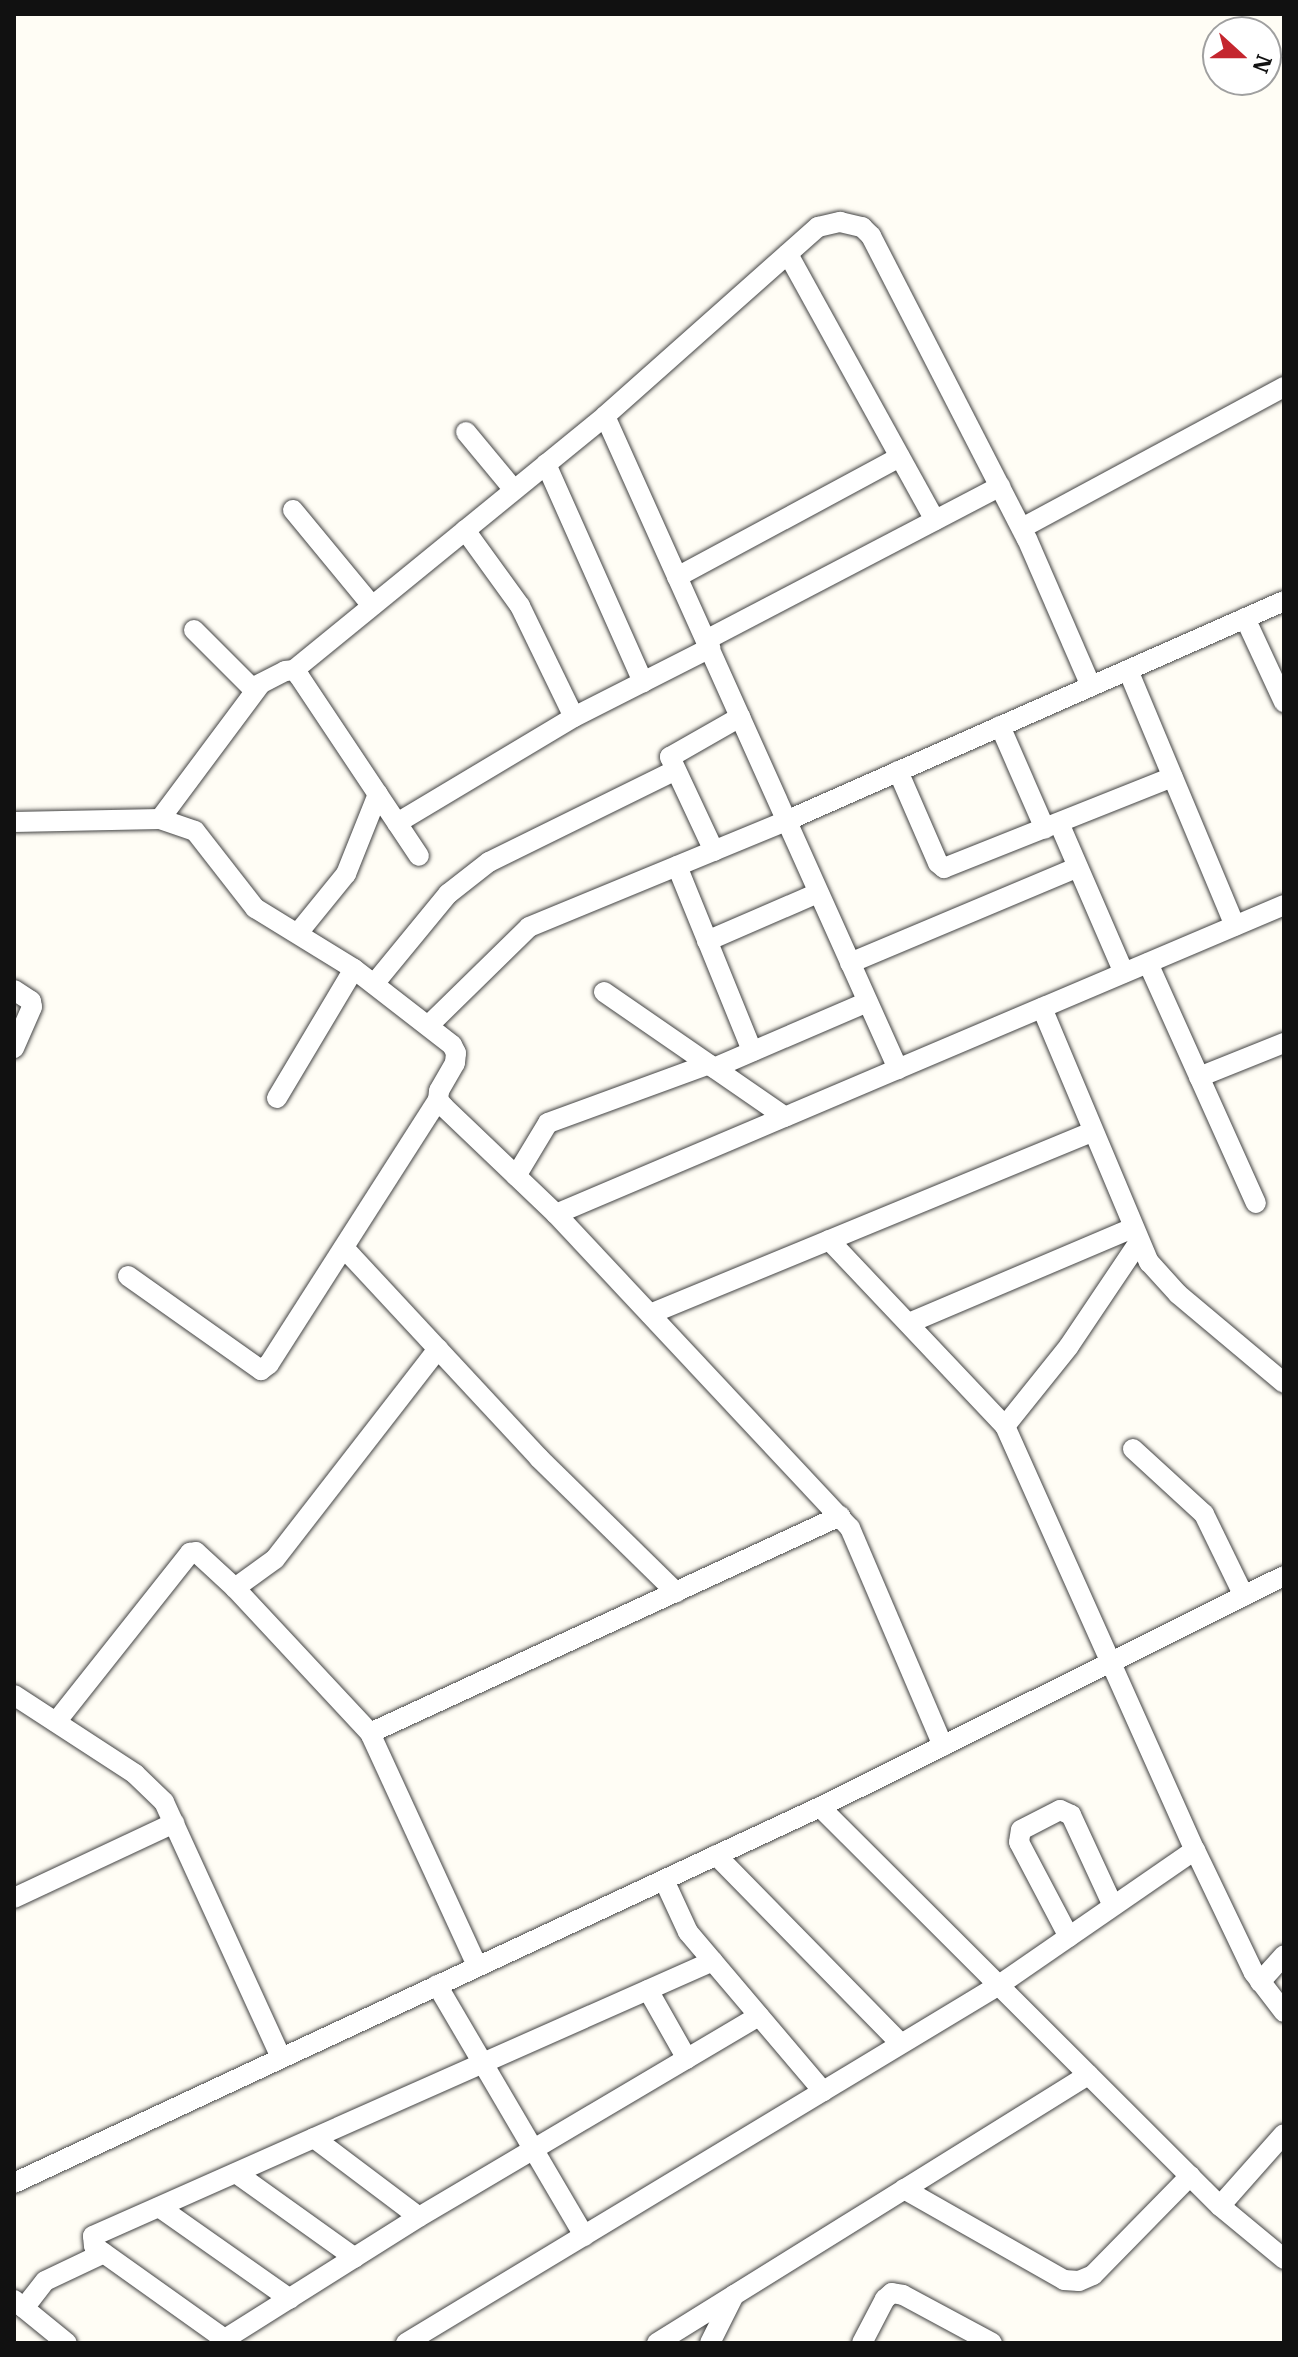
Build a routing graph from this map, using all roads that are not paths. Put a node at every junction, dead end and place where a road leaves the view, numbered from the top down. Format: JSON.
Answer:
{"nodes":[{"id":1,"x":788,"y":254,"type":"junction"},
{"id":2,"x":1284,"y":387,"type":"edge"},
{"id":3,"x":605,"y":416,"type":"junction"},
{"id":4,"x":466,"y":432,"type":"dead end"},
{"id":5,"x":900,"y":457,"type":"junction"},
{"id":6,"x":546,"y":464,"type":"junction"},
{"id":7,"x":1000,"y":486,"type":"junction"},
{"id":8,"x":514,"y":490,"type":"junction"},
{"id":9,"x":293,"y":510,"type":"dead end"},
{"id":10,"x":935,"y":520,"type":"junction"},
{"id":11,"x":1022,"y":528,"type":"junction"},
{"id":12,"x":465,"y":530,"type":"junction"},
{"id":13,"x":677,"y":577,"type":"junction"},
{"id":14,"x":1284,"y":601,"type":"edge"},
{"id":15,"x":372,"y":606,"type":"junction"},
{"id":16,"x":1245,"y":618,"type":"junction"},
{"id":17,"x":194,"y":630,"type":"dead end"},
{"id":18,"x":708,"y":644,"type":"junction"},
{"id":19,"x":294,"y":670,"type":"junction"},
{"id":20,"x":1128,"y":670,"type":"junction"},
{"id":21,"x":643,"y":682,"type":"junction"},
{"id":22,"x":260,"y":685,"type":"junction"},
{"id":23,"x":1091,"y":686,"type":"junction"},
{"id":24,"x":1284,"y":702,"type":"edge"},
{"id":25,"x":574,"y":717,"type":"junction"},
{"id":26,"x":740,"y":717,"type":"junction"},
{"id":27,"x":1000,"y":726,"type":"junction"},
{"id":28,"x":674,"y":771,"type":"junction"},
{"id":29,"x":898,"y":771,"type":"junction"},
{"id":30,"x":1173,"y":777,"type":"junction"},
{"id":31,"x":378,"y":794,"type":"junction"},
{"id":32,"x":160,"y":819,"type":"junction"},
{"id":33,"x":786,"y":821,"type":"junction"},
{"id":34,"x":14,"y":822,"type":"edge"},
{"id":35,"x":397,"y":823,"type":"junction"},
{"id":36,"x":1052,"y":826,"type":"junction"},
{"id":37,"x":714,"y":851,"type":"junction"},
{"id":38,"x":419,"y":856,"type":"dead end"},
{"id":39,"x":677,"y":866,"type":"junction"},
{"id":40,"x":1078,"y":867,"type":"junction"},
{"id":41,"x":818,"y":893,"type":"junction"},
{"id":42,"x":1284,"y":905,"type":"edge"},
{"id":43,"x":1235,"y":926,"type":"junction"},
{"id":44,"x":298,"y":933,"type":"junction"},
{"id":45,"x":707,"y":941,"type":"junction"},
{"id":46,"x":850,"y":963,"type":"junction"},
{"id":47,"x":1148,"y":963,"type":"junction"},
{"id":48,"x":354,"y":969,"type":"junction"},
{"id":49,"x":1124,"y":973,"type":"junction"},
{"id":50,"x":374,"y":984,"type":"junction"},
{"id":51,"x":14,"y":990,"type":"edge"},
{"id":52,"x":604,"y":992,"type":"dead end"},
{"id":53,"x":867,"y":1002,"type":"junction"},
{"id":54,"x":1042,"y":1008,"type":"junction"},
{"id":55,"x":428,"y":1026,"type":"junction"},
{"id":56,"x":1284,"y":1043,"type":"edge"},
{"id":57,"x":14,"y":1048,"type":"edge"},
{"id":58,"x":752,"y":1051,"type":"junction"},
{"id":59,"x":712,"y":1066,"type":"junction"},
{"id":60,"x":898,"y":1069,"type":"junction"},
{"id":61,"x":1199,"y":1077,"type":"junction"},
{"id":62,"x":277,"y":1098,"type":"dead end"},
{"id":63,"x":438,"y":1100,"type":"junction"},
{"id":64,"x":785,"y":1117,"type":"junction"},
{"id":65,"x":1093,"y":1131,"type":"junction"},
{"id":66,"x":516,"y":1176,"type":"junction"},
{"id":67,"x":1256,"y":1203,"type":"dead end"},
{"id":68,"x":556,"y":1214,"type":"junction"},
{"id":69,"x":1136,"y":1235,"type":"junction"},
{"id":70,"x":829,"y":1240,"type":"junction"},
{"id":71,"x":344,"y":1248,"type":"junction"},
{"id":72,"x":128,"y":1276,"type":"dead end"},
{"id":73,"x":650,"y":1314,"type":"junction"},
{"id":74,"x":909,"y":1323,"type":"junction"},
{"id":75,"x":438,"y":1349,"type":"junction"},
{"id":76,"x":1284,"y":1383,"type":"edge"},
{"id":77,"x":1005,"y":1426,"type":"junction"},
{"id":78,"x":1133,"y":1449,"type":"dead end"},
{"id":79,"x":840,"y":1516,"type":"junction"},
{"id":80,"x":1284,"y":1577,"type":"edge"},
{"id":81,"x":235,"y":1588,"type":"junction"},
{"id":82,"x":676,"y":1592,"type":"junction"},
{"id":83,"x":1244,"y":1596,"type":"junction"},
{"id":84,"x":1110,"y":1663,"type":"junction"},
{"id":85,"x":14,"y":1695,"type":"edge"},
{"id":86,"x":56,"y":1722,"type":"junction"},
{"id":87,"x":370,"y":1733,"type":"junction"},
{"id":88,"x":943,"y":1746,"type":"junction"},
{"id":89,"x":820,"y":1807,"type":"junction"},
{"id":90,"x":174,"y":1823,"type":"junction"},
{"id":91,"x":1195,"y":1850,"type":"junction"},
{"id":92,"x":716,"y":1855,"type":"junction"},
{"id":93,"x":664,"y":1880,"type":"junction"},
{"id":94,"x":14,"y":1898,"type":"edge"},
{"id":95,"x":1113,"y":1906,"type":"junction"},
{"id":96,"x":1069,"y":1937,"type":"junction"},
{"id":97,"x":1284,"y":1955,"type":"edge"},
{"id":98,"x":713,"y":1961,"type":"junction"},
{"id":99,"x":477,"y":1966,"type":"junction"},
{"id":100,"x":1260,"y":1982,"type":"junction"},
{"id":101,"x":437,"y":1985,"type":"junction"},
{"id":102,"x":999,"y":1985,"type":"junction"},
{"id":103,"x":648,"y":1990,"type":"junction"},
{"id":104,"x":1284,"y":2012,"type":"edge"},
{"id":105,"x":759,"y":2016,"type":"junction"},
{"id":106,"x":901,"y":2044,"type":"junction"},
{"id":107,"x":281,"y":2057,"type":"junction"},
{"id":108,"x":687,"y":2059,"type":"junction"},
{"id":109,"x":483,"y":2063,"type":"junction"},
{"id":110,"x":1088,"y":2075,"type":"junction"},
{"id":111,"x":823,"y":2091,"type":"junction"},
{"id":112,"x":1284,"y":2134,"type":"edge"},
{"id":113,"x":314,"y":2138,"type":"junction"},
{"id":114,"x":534,"y":2151,"type":"junction"},
{"id":115,"x":236,"y":2173,"type":"junction"},
{"id":116,"x":1190,"y":2176,"type":"junction"},
{"id":117,"x":14,"y":2183,"type":"edge"},
{"id":118,"x":904,"y":2189,"type":"junction"},
{"id":119,"x":1220,"y":2206,"type":"junction"},
{"id":120,"x":159,"y":2207,"type":"junction"},
{"id":121,"x":419,"y":2217,"type":"junction"},
{"id":122,"x":584,"y":2236,"type":"junction"},
{"id":123,"x":104,"y":2253,"type":"junction"},
{"id":124,"x":355,"y":2258,"type":"junction"},
{"id":125,"x":1284,"y":2259,"type":"edge"},
{"id":126,"x":734,"y":2295,"type":"junction"},
{"id":127,"x":290,"y":2299,"type":"junction"},
{"id":128,"x":19,"y":2304,"type":"edge"},
{"id":129,"x":44,"y":2336,"type":"edge"},
{"id":130,"x":228,"y":2341,"type":"edge"},
{"id":131,"x":67,"y":2343,"type":"edge"},
{"id":132,"x":406,"y":2343,"type":"edge"},
{"id":133,"x":657,"y":2343,"type":"edge"},
{"id":134,"x":710,"y":2343,"type":"edge"},
{"id":135,"x":862,"y":2343,"type":"edge"},
{"id":136,"x":992,"y":2343,"type":"edge"}],
"edges":[{"from":1,"to":3,"type":"street"},
{"from":1,"to":5,"type":"street"},
{"from":1,"to":7,"type":"street"},
{"from":2,"to":11,"type":"street"},
{"from":3,"to":6,"type":"street"},
{"from":3,"to":13,"type":"street"},
{"from":4,"to":8,"type":"street"},
{"from":5,"to":10,"type":"street"},
{"from":5,"to":13,"type":"street"},
{"from":6,"to":8,"type":"street"},
{"from":6,"to":21,"type":"street"},
{"from":7,"to":10,"type":"street"},
{"from":7,"to":11,"type":"street"},
{"from":8,"to":12,"type":"street"},
{"from":9,"to":15,"type":"street"},
{"from":10,"to":18,"type":"street"},
{"from":11,"to":23,"type":"street"},
{"from":12,"to":15,"type":"street"},
{"from":12,"to":25,"type":"street"},
{"from":13,"to":18,"type":"street"},
{"from":14,"to":16,"type":"street"},
{"from":15,"to":19,"type":"street"},
{"from":16,"to":20,"type":"street"},
{"from":16,"to":24,"type":"street"},
{"from":17,"to":22,"type":"street"},
{"from":18,"to":21,"type":"street"},
{"from":18,"to":26,"type":"street"},
{"from":19,"to":22,"type":"street"},
{"from":19,"to":31,"type":"street"},
{"from":20,"to":23,"type":"street"},
{"from":20,"to":30,"type":"street"},
{"from":21,"to":25,"type":"street"},
{"from":22,"to":32,"type":"street"},
{"from":23,"to":27,"type":"street"},
{"from":25,"to":35,"type":"street"},
{"from":26,"to":28,"type":"street"},
{"from":26,"to":33,"type":"street"},
{"from":27,"to":29,"type":"street"},
{"from":27,"to":36,"type":"street"},
{"from":28,"to":37,"type":"street"},
{"from":28,"to":50,"type":"street"},
{"from":29,"to":33,"type":"street"},
{"from":29,"to":36,"type":"street"},
{"from":30,"to":36,"type":"street"},
{"from":30,"to":43,"type":"street"},
{"from":31,"to":35,"type":"street"},
{"from":31,"to":44,"type":"street"},
{"from":32,"to":34,"type":"street"},
{"from":32,"to":44,"type":"street"},
{"from":33,"to":37,"type":"street"},
{"from":33,"to":41,"type":"street"},
{"from":35,"to":38,"type":"street"},
{"from":36,"to":40,"type":"street"},
{"from":37,"to":39,"type":"street"},
{"from":39,"to":45,"type":"street"},
{"from":39,"to":55,"type":"street"},
{"from":40,"to":46,"type":"street"},
{"from":40,"to":49,"type":"street"},
{"from":41,"to":45,"type":"street"},
{"from":41,"to":46,"type":"street"},
{"from":42,"to":43,"type":"street"},
{"from":43,"to":47,"type":"street"},
{"from":44,"to":48,"type":"street"},
{"from":45,"to":58,"type":"street"},
{"from":46,"to":53,"type":"street"},
{"from":47,"to":49,"type":"street"},
{"from":47,"to":61,"type":"street"},
{"from":48,"to":50,"type":"street"},
{"from":48,"to":62,"type":"street"},
{"from":49,"to":54,"type":"street"},
{"from":50,"to":55,"type":"street"},
{"from":51,"to":57,"type":"street"},
{"from":52,"to":59,"type":"street"},
{"from":53,"to":58,"type":"street"},
{"from":53,"to":60,"type":"street"},
{"from":54,"to":60,"type":"street"},
{"from":54,"to":65,"type":"street"},
{"from":55,"to":63,"type":"street"},
{"from":56,"to":61,"type":"street"},
{"from":58,"to":59,"type":"street"},
{"from":59,"to":64,"type":"street"},
{"from":59,"to":66,"type":"street"},
{"from":60,"to":64,"type":"street"},
{"from":61,"to":67,"type":"street"},
{"from":63,"to":66,"type":"street"},
{"from":63,"to":71,"type":"street"},
{"from":64,"to":68,"type":"street"},
{"from":65,"to":69,"type":"street"},
{"from":65,"to":70,"type":"street"},
{"from":66,"to":68,"type":"street"},
{"from":68,"to":73,"type":"street"},
{"from":69,"to":74,"type":"street"},
{"from":69,"to":76,"type":"street"},
{"from":69,"to":77,"type":"street"},
{"from":70,"to":73,"type":"street"},
{"from":70,"to":74,"type":"street"},
{"from":71,"to":72,"type":"street"},
{"from":71,"to":75,"type":"street"},
{"from":73,"to":79,"type":"street"},
{"from":74,"to":77,"type":"street"},
{"from":75,"to":81,"type":"street"},
{"from":75,"to":82,"type":"street"},
{"from":77,"to":84,"type":"street"},
{"from":78,"to":83,"type":"street"},
{"from":79,"to":82,"type":"street"},
{"from":79,"to":88,"type":"street"},
{"from":80,"to":83,"type":"street"},
{"from":81,"to":86,"type":"street"},
{"from":81,"to":87,"type":"street"},
{"from":82,"to":87,"type":"street"},
{"from":83,"to":84,"type":"street"},
{"from":84,"to":88,"type":"street"},
{"from":84,"to":91,"type":"street"},
{"from":85,"to":86,"type":"street"},
{"from":86,"to":90,"type":"street"},
{"from":87,"to":99,"type":"street"},
{"from":88,"to":89,"type":"street"},
{"from":89,"to":92,"type":"street"},
{"from":89,"to":102,"type":"street"},
{"from":90,"to":94,"type":"street"},
{"from":90,"to":107,"type":"street"},
{"from":91,"to":95,"type":"street"},
{"from":91,"to":100,"type":"street"},
{"from":92,"to":93,"type":"street"},
{"from":92,"to":106,"type":"street"},
{"from":93,"to":98,"type":"street"},
{"from":93,"to":99,"type":"street"},
{"from":95,"to":96,"type":"street"},
{"from":95,"to":96,"type":"street"},
{"from":96,"to":102,"type":"street"},
{"from":97,"to":100,"type":"street"},
{"from":98,"to":103,"type":"street"},
{"from":98,"to":105,"type":"street"},
{"from":99,"to":101,"type":"street"},
{"from":100,"to":104,"type":"street"},
{"from":101,"to":107,"type":"street"},
{"from":101,"to":109,"type":"street"},
{"from":102,"to":106,"type":"street"},
{"from":102,"to":110,"type":"street"},
{"from":103,"to":108,"type":"street"},
{"from":103,"to":109,"type":"street"},
{"from":105,"to":108,"type":"street"},
{"from":105,"to":111,"type":"street"},
{"from":106,"to":111,"type":"street"},
{"from":107,"to":117,"type":"street"},
{"from":108,"to":114,"type":"street"},
{"from":109,"to":113,"type":"street"},
{"from":109,"to":114,"type":"street"},
{"from":110,"to":116,"type":"street"},
{"from":110,"to":118,"type":"street"},
{"from":111,"to":122,"type":"street"},
{"from":112,"to":119,"type":"street"},
{"from":113,"to":115,"type":"street"},
{"from":113,"to":121,"type":"street"},
{"from":114,"to":121,"type":"street"},
{"from":114,"to":122,"type":"street"},
{"from":115,"to":120,"type":"street"},
{"from":115,"to":124,"type":"street"},
{"from":116,"to":118,"type":"street"},
{"from":116,"to":119,"type":"street"},
{"from":118,"to":126,"type":"street"},
{"from":119,"to":125,"type":"street"},
{"from":120,"to":123,"type":"street"},
{"from":120,"to":127,"type":"street"},
{"from":121,"to":124,"type":"street"},
{"from":122,"to":132,"type":"street"},
{"from":123,"to":128,"type":"street"},
{"from":123,"to":130,"type":"street"},
{"from":124,"to":127,"type":"street"},
{"from":126,"to":133,"type":"street"},
{"from":126,"to":134,"type":"street"},
{"from":127,"to":130,"type":"street"},
{"from":128,"to":129,"type":"street"},
{"from":129,"to":131,"type":"street"},
{"from":135,"to":136,"type":"street"}]}
